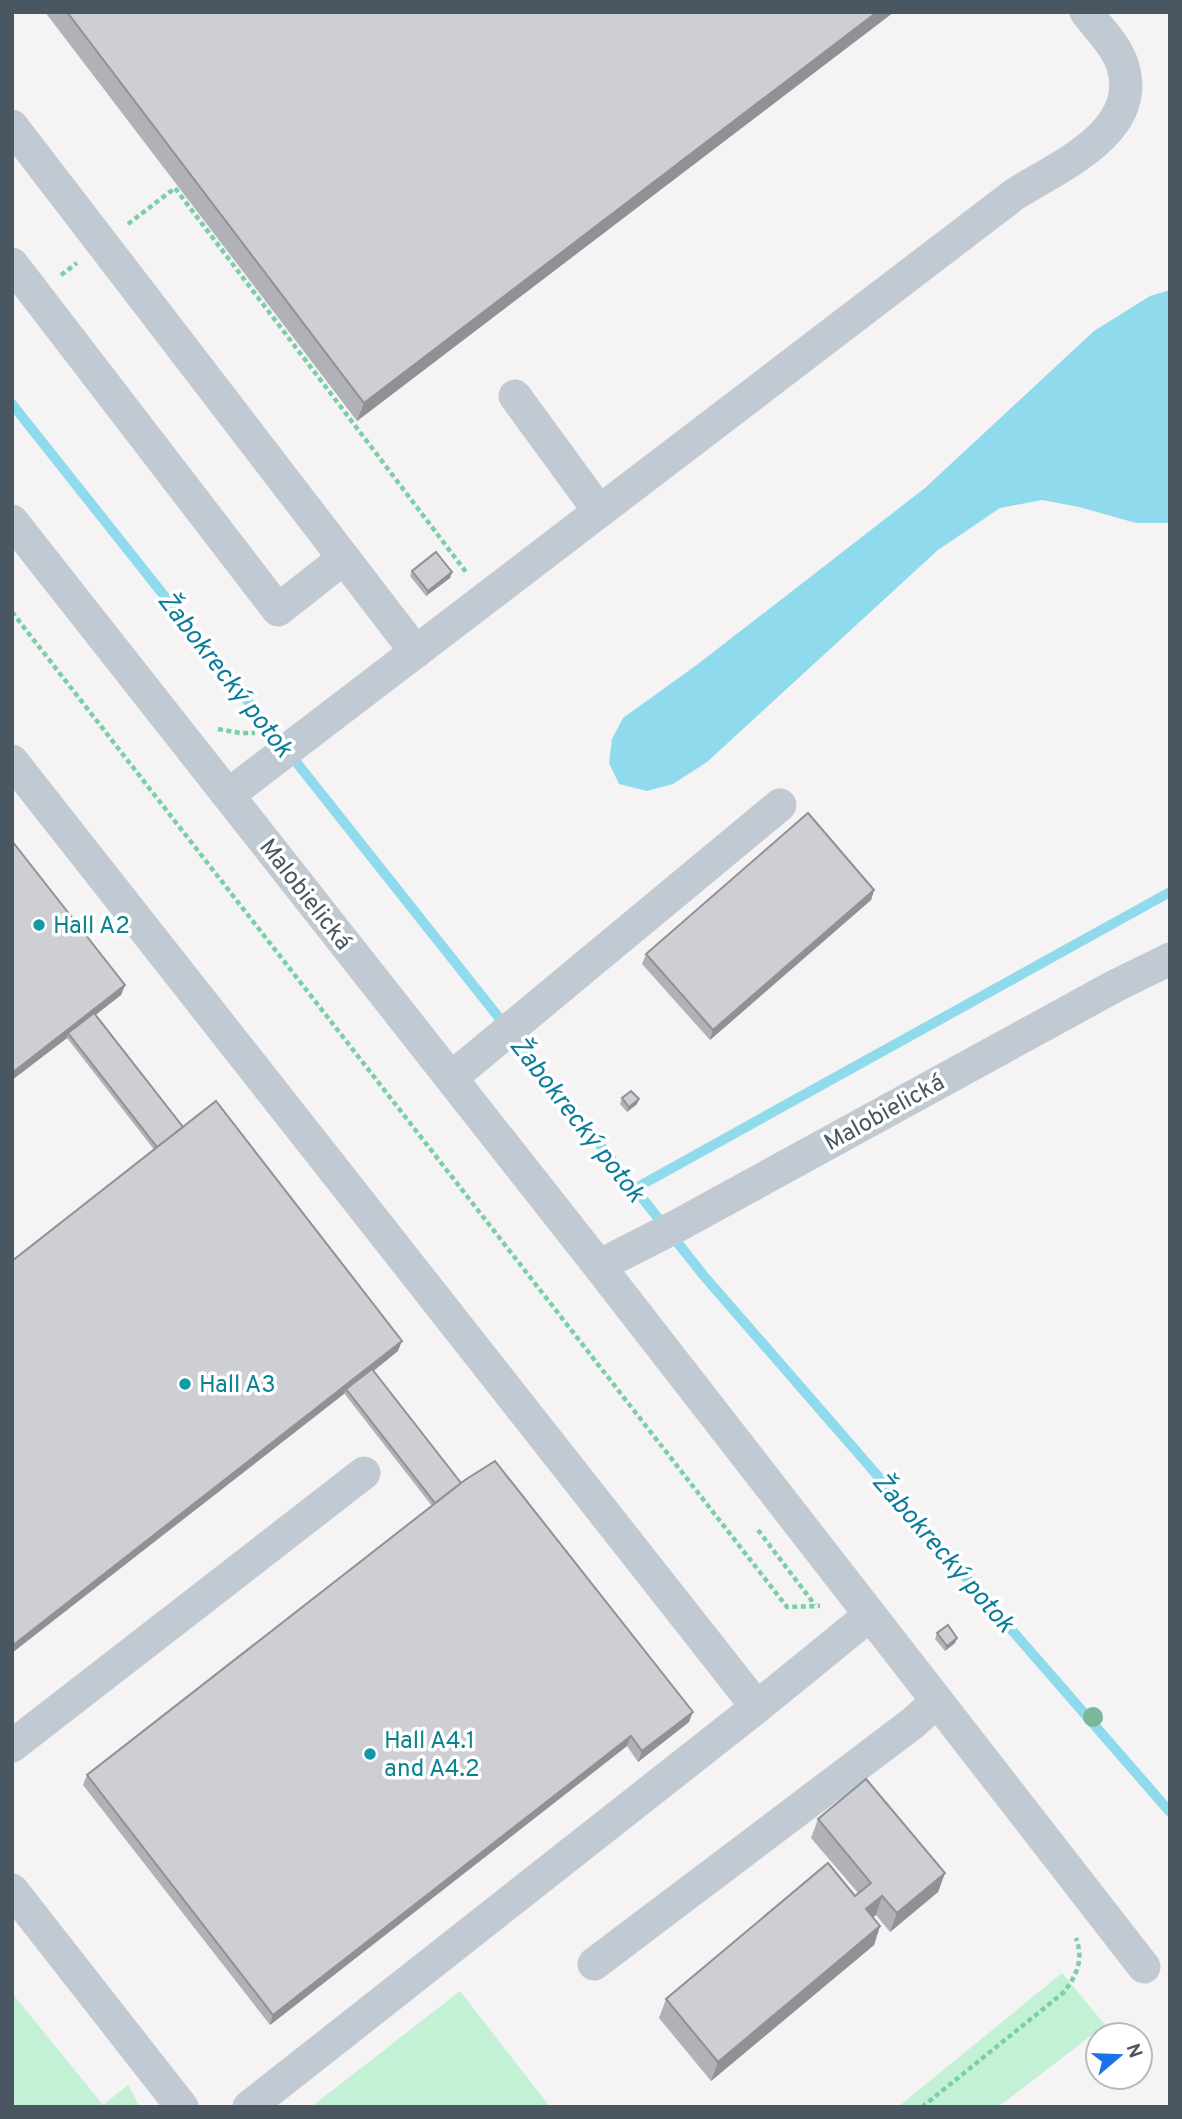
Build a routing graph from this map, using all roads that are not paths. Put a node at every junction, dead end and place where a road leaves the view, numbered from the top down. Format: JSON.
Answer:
{"nodes":[{"id":1,"x":1086,"y":12,"type":"edge"},
{"id":2,"x":12,"y":126,"type":"edge"},
{"id":3,"x":12,"y":264,"type":"edge"},
{"id":4,"x":515,"y":396,"type":"dead end"},
{"id":5,"x":599,"y":511,"type":"junction"},
{"id":6,"x":12,"y":521,"type":"edge"},
{"id":7,"x":344,"y":558,"type":"junction"},
{"id":8,"x":416,"y":652,"type":"junction"},
{"id":9,"x":12,"y":761,"type":"edge"},
{"id":10,"x":228,"y":795,"type":"junction"},
{"id":11,"x":780,"y":806,"type":"dead end"},
{"id":12,"x":1170,"y":960,"type":"edge"},
{"id":13,"x":451,"y":1079,"type":"junction"},
{"id":14,"x":599,"y":1266,"type":"junction"},
{"id":15,"x":364,"y":1473,"type":"dead end"},
{"id":16,"x":870,"y":1615,"type":"junction"},
{"id":17,"x":936,"y":1702,"type":"junction"},
{"id":18,"x":757,"y":1707,"type":"junction"},
{"id":19,"x":12,"y":1746,"type":"edge"},
{"id":20,"x":12,"y":1890,"type":"edge"},
{"id":21,"x":594,"y":1964,"type":"dead end"},
{"id":22,"x":1144,"y":1967,"type":"dead end"},
{"id":23,"x":181,"y":2107,"type":"edge"},
{"id":24,"x":249,"y":2107,"type":"edge"}],
"edges":[{"from":1,"to":5,"type":"lane"},
{"from":2,"to":7,"type":"lane"},
{"from":3,"to":7,"type":"lane"},
{"from":4,"to":5,"type":"lane"},
{"from":5,"to":8,"type":"lane"},
{"from":6,"to":10,"type":"lane","name":"Malobielická"},
{"from":7,"to":8,"type":"lane"},
{"from":8,"to":10,"type":"lane"},
{"from":9,"to":18,"type":"lane"},
{"from":10,"to":13,"type":"lane","name":"Malobielická"},
{"from":11,"to":13,"type":"lane"},
{"from":12,"to":14,"type":"lane","name":"Malobielická"},
{"from":13,"to":14,"type":"lane","name":"Malobielická"},
{"from":14,"to":16,"type":"lane","name":"Malobielická"},
{"from":15,"to":19,"type":"lane"},
{"from":16,"to":17,"type":"lane","name":"Malobielická"},
{"from":16,"to":18,"type":"lane"},
{"from":17,"to":21,"type":"lane"},
{"from":17,"to":22,"type":"lane","name":"Malobielická"},
{"from":18,"to":24,"type":"lane"},
{"from":20,"to":23,"type":"lane"}]}
